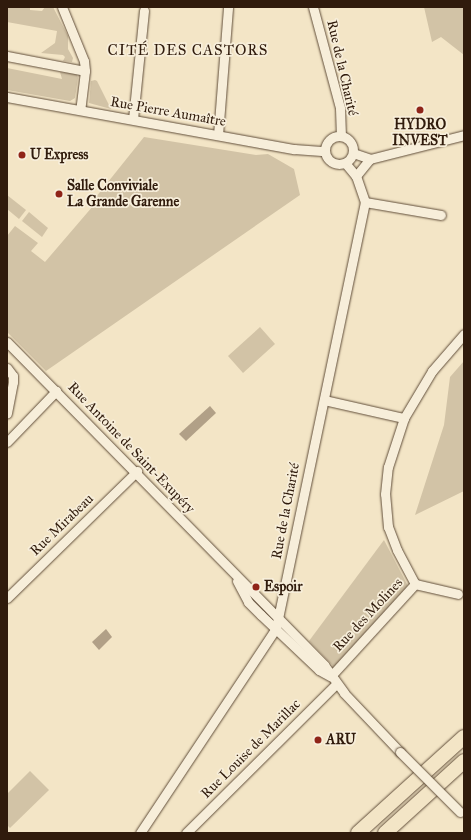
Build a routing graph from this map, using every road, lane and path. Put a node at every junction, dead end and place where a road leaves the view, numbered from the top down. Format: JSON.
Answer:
{"nodes":[{"id":1,"x":62,"y":7,"type":"edge"},
{"id":2,"x":228,"y":7,"type":"edge"},
{"id":3,"x":313,"y":7,"type":"edge"},
{"id":4,"x":144,"y":11,"type":"dead end"},
{"id":5,"x":7,"y":56,"type":"edge"},
{"id":6,"x":86,"y":71,"type":"junction"},
{"id":7,"x":7,"y":97,"type":"edge"},
{"id":8,"x":80,"y":109,"type":"junction"},
{"id":9,"x":134,"y":119,"type":"junction"},
{"id":10,"x":218,"y":135,"type":"junction"},
{"id":11,"x":464,"y":135,"type":"edge"},
{"id":12,"x":341,"y":136,"type":"junction"},
{"id":13,"x":325,"y":151,"type":"junction"},
{"id":14,"x":353,"y":153,"type":"junction"},
{"id":15,"x":370,"y":159,"type":"junction"},
{"id":16,"x":345,"y":163,"type":"junction"},
{"id":17,"x":356,"y":176,"type":"junction"},
{"id":18,"x":365,"y":202,"type":"junction"},
{"id":19,"x":441,"y":215,"type":"dead end"},
{"id":20,"x":464,"y":334,"type":"edge"},
{"id":21,"x":7,"y":342,"type":"edge"},
{"id":22,"x":7,"y":368,"type":"edge"},
{"id":23,"x":56,"y":391,"type":"junction"},
{"id":24,"x":324,"y":400,"type":"junction"},
{"id":25,"x":7,"y":413,"type":"edge"},
{"id":26,"x":404,"y":418,"type":"junction"},
{"id":27,"x":7,"y":442,"type":"edge"},
{"id":28,"x":137,"y":472,"type":"junction"},
{"id":29,"x":416,"y":584,"type":"junction"},
{"id":30,"x":458,"y":594,"type":"dead end"},
{"id":31,"x":7,"y":598,"type":"edge"},
{"id":32,"x":277,"y":624,"type":"junction"},
{"id":33,"x":331,"y":676,"type":"junction"},
{"id":34,"x":336,"y":684,"type":"junction"},
{"id":35,"x":464,"y":737,"type":"edge"},
{"id":36,"x":464,"y":761,"type":"edge"},
{"id":37,"x":462,"y":815,"type":"edge"},
{"id":38,"x":140,"y":833,"type":"edge"},
{"id":39,"x":186,"y":833,"type":"edge"},
{"id":40,"x":358,"y":833,"type":"edge"},
{"id":41,"x":385,"y":833,"type":"edge"}],
"edges":[{"from":1,"to":6,"type":"street"},
{"from":2,"to":10,"type":"street"},
{"from":3,"to":12,"type":"street","name":"Rue de la Charité"},
{"from":4,"to":9,"type":"street"},
{"from":5,"to":6,"type":"street"},
{"from":6,"to":8,"type":"street"},
{"from":7,"to":8,"type":"street","name":"Rue Pierre Aumaître"},
{"from":8,"to":9,"type":"street","name":"Rue Pierre Aumaître"},
{"from":9,"to":10,"type":"street","name":"Rue Pierre Aumaître"},
{"from":10,"to":13,"type":"street","name":"Rue Pierre Aumaître"},
{"from":11,"to":15,"type":"street"},
{"from":12,"to":13,"type":"street"},
{"from":12,"to":14,"type":"street"},
{"from":13,"to":16,"type":"street"},
{"from":14,"to":15,"type":"street"},
{"from":14,"to":16,"type":"street"},
{"from":15,"to":17,"type":"street"},
{"from":16,"to":17,"type":"street"},
{"from":17,"to":18,"type":"street"},
{"from":18,"to":19,"type":"street"},
{"from":18,"to":24,"type":"street","name":"Rue de la Charité"},
{"from":20,"to":26,"type":"street","name":"Rue des Molines"},
{"from":21,"to":23,"type":"street","name":"Rue Antoine de Saint-Exupéry"},
{"from":22,"to":25,"type":"street"},
{"from":23,"to":27,"type":"street"},
{"from":23,"to":28,"type":"street","name":"Rue Antoine de Saint-Exupéry"},
{"from":24,"to":26,"type":"street"},
{"from":24,"to":32,"type":"street","name":"Rue de la Charité"},
{"from":26,"to":29,"type":"street","name":"Rue des Molines"},
{"from":28,"to":31,"type":"street","name":"Rue Mirabeau"},
{"from":28,"to":32,"type":"street","name":"Rue Antoine de Saint-Exupéry"},
{"from":29,"to":30,"type":"street"},
{"from":29,"to":33,"type":"street","name":"Rue des Molines"},
{"from":32,"to":33,"type":"street","name":"Rue Antoine de Saint-Exupéry"},
{"from":32,"to":38,"type":"street","name":"Rue de la Charité"},
{"from":33,"to":34,"type":"street","name":"Rue Antoine de Saint-Exupéry"},
{"from":34,"to":37,"type":"street","name":"Rue Antoine de Saint-Exupéry","bridge":true},
{"from":34,"to":39,"type":"street","name":"Rue Louise de Marillac"},
{"from":35,"to":40,"type":"highway"},
{"from":36,"to":41,"type":"highway"}]}
